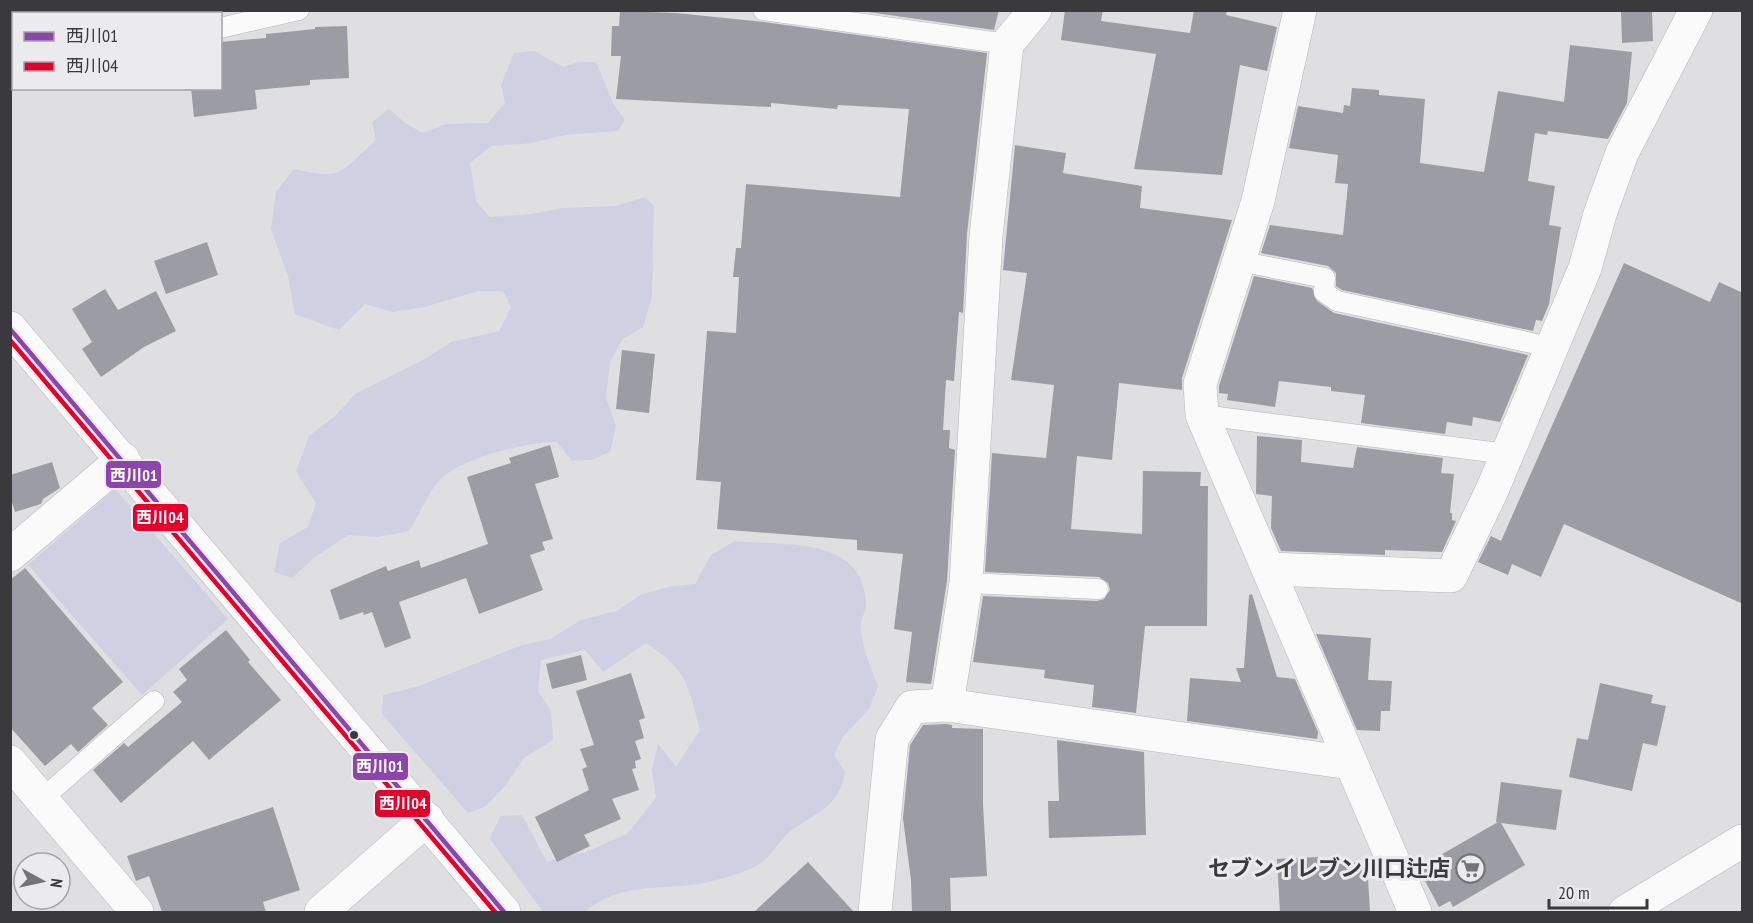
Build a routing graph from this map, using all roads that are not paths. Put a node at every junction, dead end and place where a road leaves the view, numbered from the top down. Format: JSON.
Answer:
{"nodes":[{"id":1,"x":299,"y":10,"type":"edge"},
{"id":2,"x":763,"y":10,"type":"edge"},
{"id":3,"x":1035,"y":10,"type":"edge"},
{"id":4,"x":1300,"y":10,"type":"edge"},
{"id":5,"x":1696,"y":10,"type":"edge"},
{"id":6,"x":222,"y":28,"type":"edge"},
{"id":7,"x":1007,"y":44,"type":"junction"},
{"id":8,"x":1238,"y":261,"type":"junction"},
{"id":9,"x":10,"y":328,"type":"edge"},
{"id":10,"x":1550,"y":347,"type":"junction"},
{"id":11,"x":1202,"y":415,"type":"junction"},
{"id":12,"x":1507,"y":454,"type":"junction"},
{"id":13,"x":123,"y":459,"type":"junction"},
{"id":14,"x":10,"y":555,"type":"edge"},
{"id":15,"x":1269,"y":569,"type":"junction"},
{"id":16,"x":966,"y":583,"type":"junction"},
{"id":17,"x":1098,"y":589,"type":"dead end"},
{"id":18,"x":154,"y":701,"type":"dead end"},
{"id":19,"x":947,"y":705,"type":"junction"},
{"id":20,"x":10,"y":762,"type":"edge"},
{"id":21,"x":1350,"y":763,"type":"junction"},
{"id":22,"x":42,"y":799,"type":"junction"},
{"id":23,"x":427,"y":819,"type":"junction"},
{"id":24,"x":1743,"y":841,"type":"edge"},
{"id":25,"x":137,"y":912,"type":"edge"},
{"id":26,"x":321,"y":912,"type":"edge"},
{"id":27,"x":504,"y":912,"type":"edge"},
{"id":28,"x":874,"y":912,"type":"edge"},
{"id":29,"x":1414,"y":912,"type":"edge"},
{"id":30,"x":1625,"y":912,"type":"edge"}],
"edges":[{"from":1,"to":6,"type":"lane"},
{"from":2,"to":7,"type":"lane"},
{"from":3,"to":7,"type":"street"},
{"from":4,"to":8,"type":"street"},
{"from":5,"to":10,"type":"street"},
{"from":7,"to":16,"type":"street"},
{"from":8,"to":10,"type":"lane"},
{"from":8,"to":11,"type":"street"},
{"from":9,"to":13,"type":"street"},
{"from":10,"to":12,"type":"street"},
{"from":11,"to":12,"type":"lane"},
{"from":11,"to":15,"type":"street"},
{"from":12,"to":15,"type":"street"},
{"from":13,"to":14,"type":"street"},
{"from":13,"to":23,"type":"street"},
{"from":15,"to":21,"type":"street"},
{"from":16,"to":17,"type":"lane"},
{"from":16,"to":19,"type":"street"},
{"from":18,"to":22,"type":"lane"},
{"from":19,"to":21,"type":"street"},
{"from":19,"to":28,"type":"street"},
{"from":20,"to":22,"type":"street"},
{"from":21,"to":29,"type":"street"},
{"from":22,"to":25,"type":"street"},
{"from":23,"to":26,"type":"street"},
{"from":23,"to":27,"type":"street"},
{"from":24,"to":30,"type":"street"}]}
